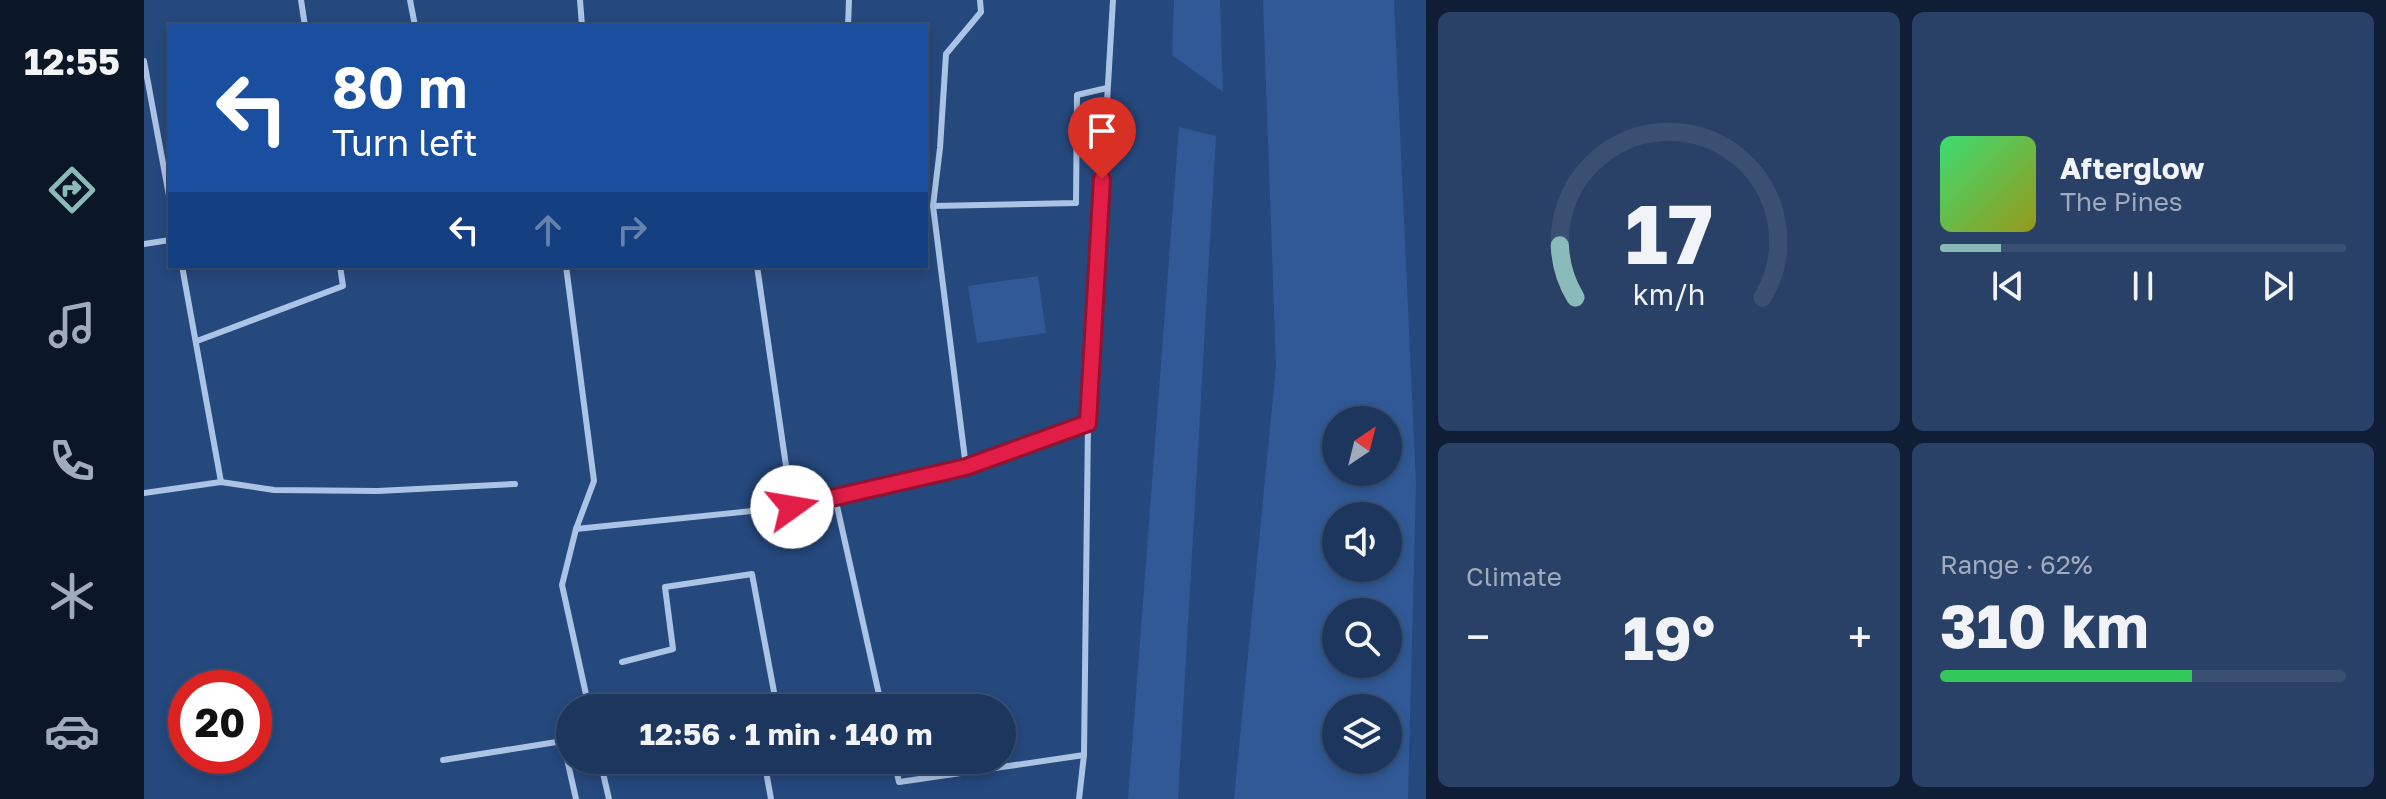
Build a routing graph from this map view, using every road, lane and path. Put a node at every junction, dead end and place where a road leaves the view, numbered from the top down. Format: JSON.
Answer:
{"nodes":[{"id":1,"x":301,"y":0,"type":"edge"},
{"id":2,"x":410,"y":0,"type":"edge"},
{"id":3,"x":580,"y":0,"type":"edge"},
{"id":4,"x":849,"y":0,"type":"edge"},
{"id":5,"x":980,"y":0,"type":"edge"},
{"id":6,"x":1113,"y":0,"type":"edge"},
{"id":7,"x":305,"y":24,"type":"edge"},
{"id":8,"x":415,"y":24,"type":"edge"},
{"id":9,"x":582,"y":24,"type":"edge"},
{"id":10,"x":848,"y":24,"type":"edge"},
{"id":11,"x":144,"y":61,"type":"edge"},
{"id":12,"x":1107,"y":88,"type":"junction"},
{"id":13,"x":168,"y":190,"type":"edge"},
{"id":14,"x":933,"y":206,"type":"junction"},
{"id":15,"x":168,"y":240,"type":"edge"},
{"id":16,"x":144,"y":244,"type":"edge"},
{"id":17,"x":182,"y":268,"type":"edge"},
{"id":18,"x":340,"y":268,"type":"edge"},
{"id":19,"x":566,"y":268,"type":"edge"},
{"id":20,"x":757,"y":268,"type":"edge"},
{"id":21,"x":197,"y":341,"type":"junction"},
{"id":22,"x":1088,"y":423,"type":"junction"},
{"id":23,"x":966,"y":467,"type":"junction"},
{"id":24,"x":221,"y":482,"type":"junction"},
{"id":25,"x":515,"y":484,"type":"dead end"},
{"id":26,"x":144,"y":493,"type":"edge"},
{"id":27,"x":835,"y":497,"type":"junction"},
{"id":28,"x":792,"y":507,"type":"junction"},
{"id":29,"x":576,"y":529,"type":"junction"},
{"id":30,"x":622,"y":662,"type":"dead end"},
{"id":31,"x":586,"y":694,"type":"edge"},
{"id":32,"x":774,"y":694,"type":"edge"},
{"id":33,"x":879,"y":694,"type":"edge"},
{"id":34,"x":1084,"y":755,"type":"junction"},
{"id":35,"x":443,"y":760,"type":"dead end"},
{"id":36,"x":1016,"y":765,"type":"edge"},
{"id":37,"x":603,"y":774,"type":"edge"},
{"id":38,"x":767,"y":774,"type":"edge"},
{"id":39,"x":897,"y":774,"type":"edge"},
{"id":40,"x":954,"y":774,"type":"edge"},
{"id":41,"x":576,"y":799,"type":"edge"},
{"id":42,"x":609,"y":799,"type":"edge"},
{"id":43,"x":771,"y":799,"type":"edge"},
{"id":44,"x":1079,"y":799,"type":"edge"}],
"edges":[{"from":1,"to":7,"type":"lane"},
{"from":2,"to":8,"type":"lane"},
{"from":3,"to":9,"type":"lane"},
{"from":4,"to":10,"type":"lane"},
{"from":5,"to":14,"type":"lane"},
{"from":6,"to":12,"type":"lane"},
{"from":11,"to":13,"type":"lane"},
{"from":12,"to":14,"type":"lane"},
{"from":12,"to":22,"type":"lane"},
{"from":14,"to":23,"type":"lane"},
{"from":15,"to":16,"type":"lane"},
{"from":17,"to":21,"type":"lane"},
{"from":18,"to":21,"type":"lane"},
{"from":19,"to":29,"type":"lane"},
{"from":20,"to":28,"type":"lane"},
{"from":21,"to":24,"type":"lane"},
{"from":22,"to":23,"type":"lane"},
{"from":22,"to":34,"type":"lane"},
{"from":23,"to":27,"type":"lane"},
{"from":24,"to":25,"type":"lane"},
{"from":24,"to":26,"type":"lane"},
{"from":27,"to":28,"type":"lane"},
{"from":27,"to":33,"type":"lane"},
{"from":28,"to":29,"type":"lane"},
{"from":29,"to":31,"type":"lane"},
{"from":30,"to":32,"type":"lane"},
{"from":34,"to":36,"type":"lane"},
{"from":34,"to":44,"type":"lane"},
{"from":35,"to":41,"type":"lane"},
{"from":37,"to":42,"type":"lane"},
{"from":38,"to":43,"type":"lane"},
{"from":39,"to":40,"type":"lane"}]}
